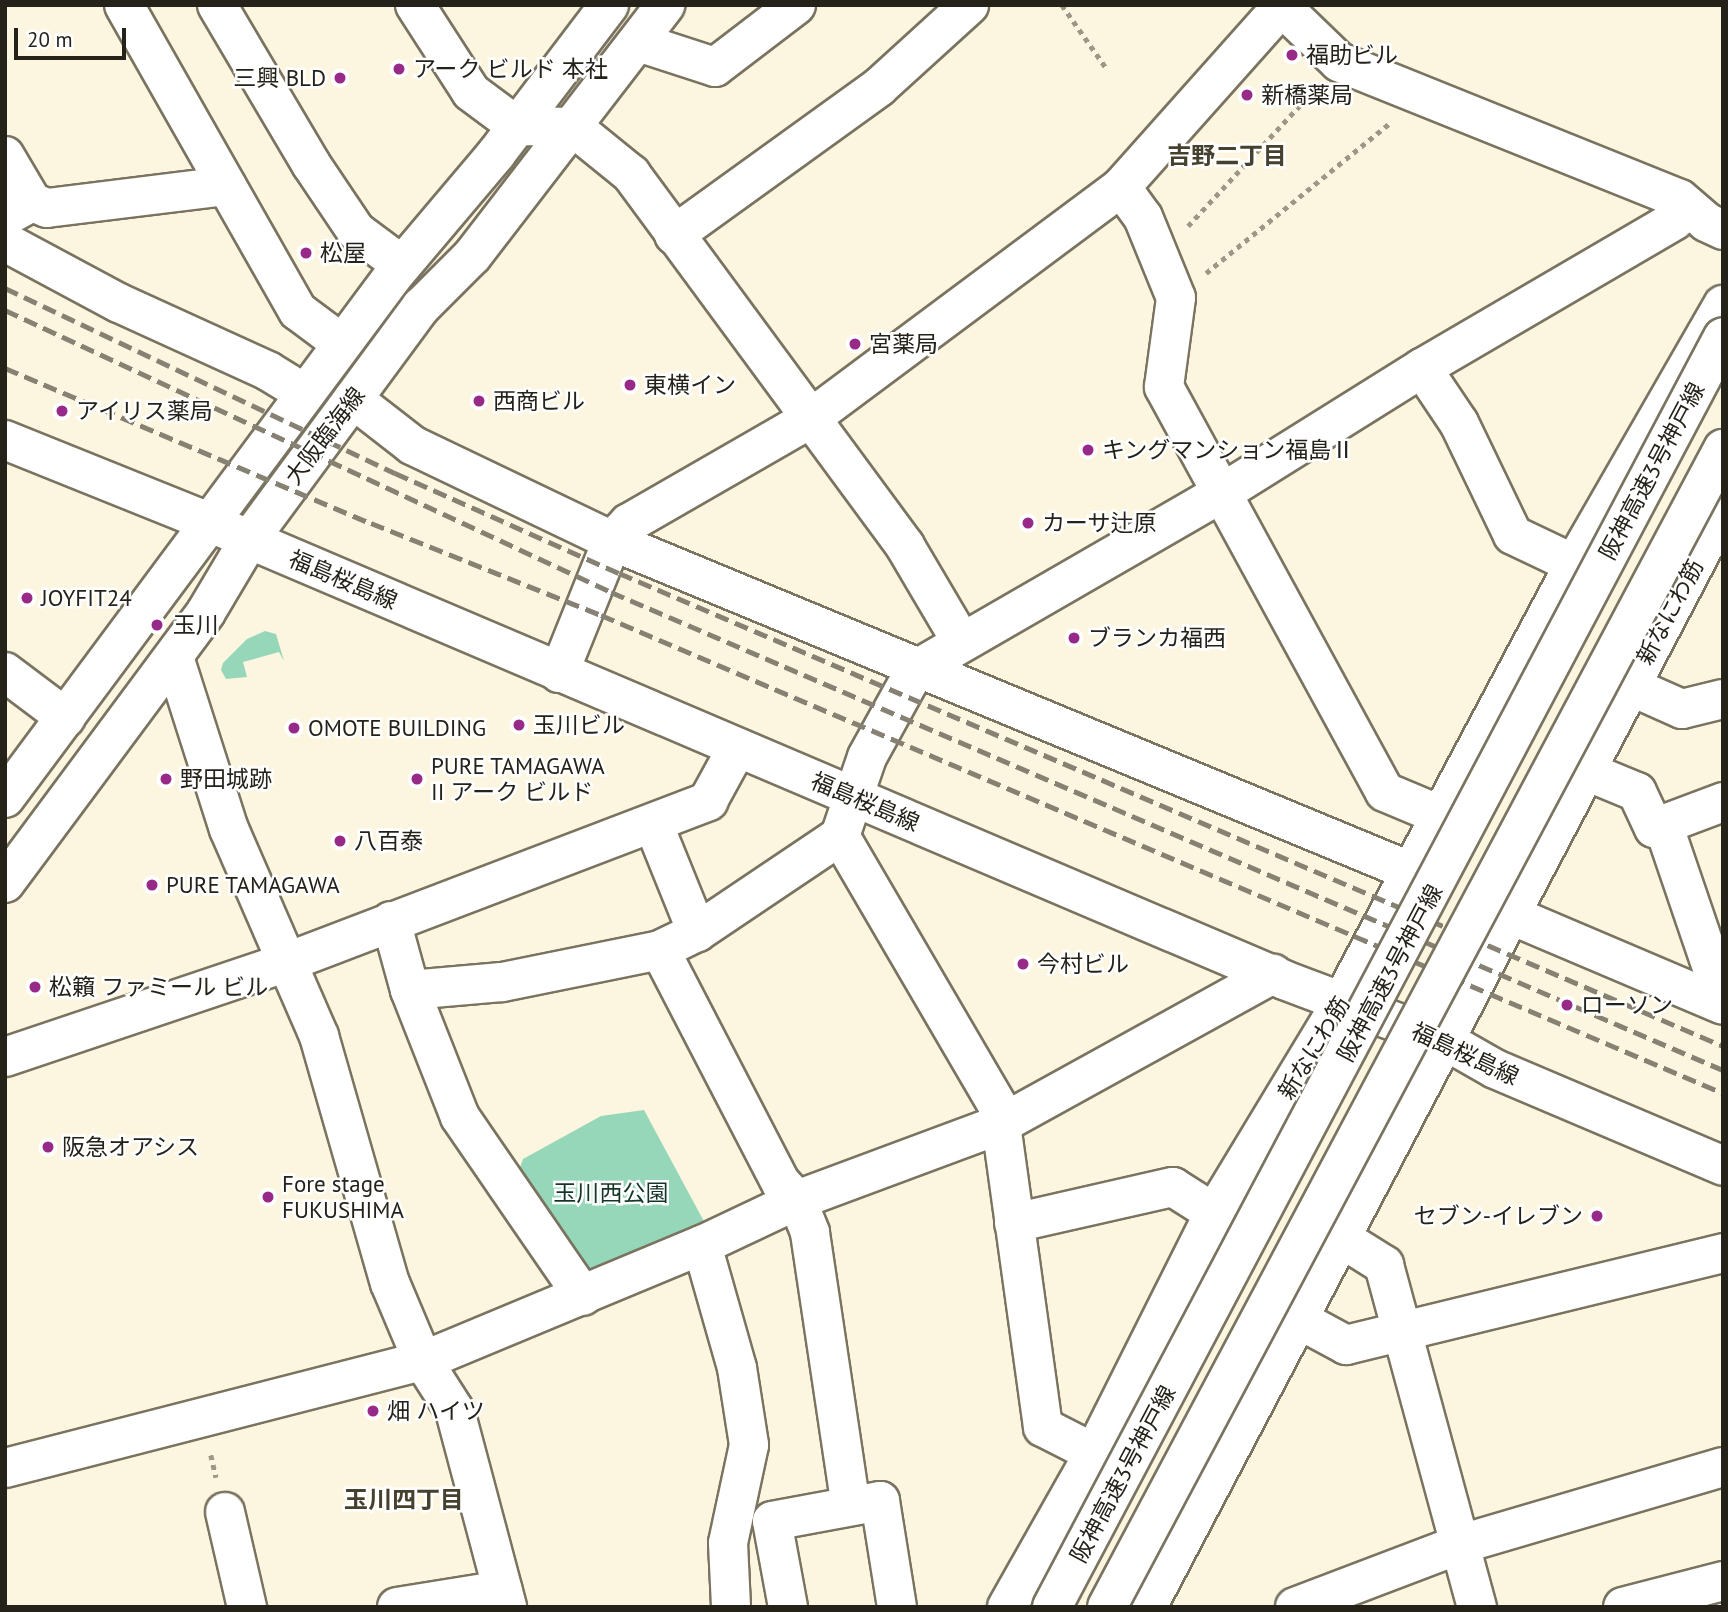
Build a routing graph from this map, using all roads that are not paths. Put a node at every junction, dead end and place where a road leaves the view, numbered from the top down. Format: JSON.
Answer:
{"nodes":[{"id":1,"x":124,"y":5,"type":"edge"},
{"id":2,"x":217,"y":5,"type":"edge"},
{"id":3,"x":415,"y":5,"type":"edge"},
{"id":4,"x":609,"y":5,"type":"edge"},
{"id":5,"x":665,"y":5,"type":"edge"},
{"id":6,"x":796,"y":5,"type":"edge"},
{"id":7,"x":969,"y":5,"type":"edge"},
{"id":8,"x":1282,"y":7,"type":"edge"},
{"id":9,"x":638,"y":42,"type":"junction"},
{"id":10,"x":517,"y":126,"type":"junction"},
{"id":11,"x":573,"y":127,"type":"junction"},
{"id":12,"x":5,"y":156,"type":"edge"},
{"id":13,"x":227,"y":186,"type":"junction"},
{"id":14,"x":1121,"y":187,"type":"junction"},
{"id":15,"x":18,"y":210,"type":"edge"},
{"id":16,"x":1675,"y":220,"type":"dead end"},
{"id":17,"x":1723,"y":230,"type":"edge"},
{"id":18,"x":674,"y":234,"type":"junction"},
{"id":19,"x":5,"y":242,"type":"edge"},
{"id":20,"x":402,"y":265,"type":"junction"},
{"id":21,"x":1723,"y":304,"type":"edge"},
{"id":22,"x":1723,"y":337,"type":"edge"},
{"id":23,"x":341,"y":344,"type":"junction"},
{"id":24,"x":1422,"y":368,"type":"junction"},
{"id":25,"x":304,"y":393,"type":"junction"},
{"id":26,"x":353,"y":399,"type":"junction"},
{"id":27,"x":810,"y":419,"type":"junction"},
{"id":28,"x":8,"y":445,"type":"edge"},
{"id":29,"x":1723,"y":449,"type":"edge"},
{"id":30,"x":1222,"y":493,"type":"junction"},
{"id":31,"x":1723,"y":510,"type":"edge"},
{"id":32,"x":206,"y":521,"type":"junction"},
{"id":33,"x":249,"y":540,"type":"junction"},
{"id":34,"x":612,"y":541,"type":"junction"},
{"id":35,"x":1574,"y":564,"type":"junction"},
{"id":36,"x":961,"y":641,"type":"junction"},
{"id":37,"x":173,"y":657,"type":"junction"},
{"id":38,"x":915,"y":670,"type":"junction"},
{"id":39,"x":5,"y":672,"type":"edge"},
{"id":40,"x":559,"y":673,"type":"junction"},
{"id":41,"x":1630,"y":686,"type":"junction"},
{"id":42,"x":1723,"y":699,"type":"edge"},
{"id":43,"x":66,"y":718,"type":"junction"},
{"id":44,"x":737,"y":748,"type":"junction"},
{"id":45,"x":1586,"y":771,"type":"junction"},
{"id":46,"x":6,"y":795,"type":"edge"},
{"id":47,"x":853,"y":796,"type":"junction"},
{"id":48,"x":1723,"y":802,"type":"edge"},
{"id":49,"x":1442,"y":816,"type":"junction"},
{"id":50,"x":653,"y":823,"type":"junction"},
{"id":51,"x":1663,"y":824,"type":"junction"},
{"id":52,"x":840,"y":836,"type":"junction"},
{"id":53,"x":1412,"y":872,"type":"junction"},
{"id":54,"x":5,"y":883,"type":"edge"},
{"id":55,"x":1511,"y":915,"type":"junction"},
{"id":56,"x":391,"y":921,"type":"junction"},
{"id":57,"x":696,"y":932,"type":"junction"},
{"id":58,"x":660,"y":950,"type":"junction"},
{"id":59,"x":290,"y":961,"type":"junction"},
{"id":60,"x":1273,"y":974,"type":"junction"},
{"id":61,"x":1712,"y":988,"type":"edge"},
{"id":62,"x":410,"y":990,"type":"junction"},
{"id":63,"x":1342,"y":1003,"type":"junction"},
{"id":64,"x":1446,"y":1041,"type":"junction"},
{"id":65,"x":5,"y":1057,"type":"edge"},
{"id":66,"x":1002,"y":1124,"type":"junction"},
{"id":67,"x":1723,"y":1166,"type":"edge"},
{"id":68,"x":797,"y":1199,"type":"junction"},
{"id":69,"x":1214,"y":1213,"type":"junction"},
{"id":70,"x":1014,"y":1223,"type":"junction"},
{"id":71,"x":1341,"y":1238,"type":"junction"},
{"id":72,"x":702,"y":1245,"type":"junction"},
{"id":73,"x":1723,"y":1253,"type":"edge"},
{"id":74,"x":583,"y":1296,"type":"junction"},
{"id":75,"x":1298,"y":1319,"type":"junction"},
{"id":76,"x":1402,"y":1331,"type":"junction"},
{"id":77,"x":423,"y":1361,"type":"junction"},
{"id":78,"x":1094,"y":1453,"type":"junction"},
{"id":79,"x":1723,"y":1467,"type":"edge"},
{"id":80,"x":5,"y":1468,"type":"edge"},
{"id":81,"x":852,"y":1506,"type":"junction"},
{"id":82,"x":225,"y":1512,"type":"road end"},
{"id":83,"x":1461,"y":1544,"type":"junction"},
{"id":84,"x":1723,"y":1581,"type":"edge"},
{"id":85,"x":505,"y":1598,"type":"edge"},
{"id":86,"x":247,"y":1607,"type":"edge"},
{"id":87,"x":397,"y":1607,"type":"edge"},
{"id":88,"x":731,"y":1607,"type":"edge"},
{"id":89,"x":788,"y":1607,"type":"edge"},
{"id":90,"x":897,"y":1607,"type":"edge"},
{"id":91,"x":1007,"y":1607,"type":"edge"},
{"id":92,"x":1052,"y":1607,"type":"edge"},
{"id":93,"x":1107,"y":1607,"type":"edge"},
{"id":94,"x":1147,"y":1607,"type":"edge"},
{"id":95,"x":1295,"y":1607,"type":"edge"},
{"id":96,"x":1477,"y":1607,"type":"edge"},
{"id":97,"x":1622,"y":1607,"type":"edge"}],
"edges":[{"from":1,"to":13,"type":"main road"},
{"from":2,"to":20,"type":"main road"},
{"from":3,"to":10,"type":"main road"},
{"from":4,"to":10,"type":"main road","name":"大阪臨海線"},
{"from":5,"to":9,"type":"main road","name":"大阪臨海線"},
{"from":6,"to":9,"type":"main road"},
{"from":7,"to":18,"type":"main road"},
{"from":8,"to":14,"type":"main road"},
{"from":8,"to":17,"type":"main road"},
{"from":9,"to":11,"type":"main road","name":"大阪臨海線"},
{"from":10,"to":11,"type":"main road"},
{"from":10,"to":20,"type":"main road","name":"大阪臨海線"},
{"from":11,"to":18,"type":"main road"},
{"from":11,"to":26,"type":"main road","name":"大阪臨海線"},
{"from":12,"to":15,"type":"main road"},
{"from":13,"to":15,"type":"main road"},
{"from":13,"to":23,"type":"main road"},
{"from":14,"to":27,"type":"main road"},
{"from":14,"to":30,"type":"main road"},
{"from":16,"to":24,"type":"main road"},
{"from":18,"to":27,"type":"main road"},
{"from":19,"to":25,"type":"main road"},
{"from":20,"to":23,"type":"main road","name":"大阪臨海線"},
{"from":21,"to":35,"type":"main road","name":"新なにわ筋"},
{"from":22,"to":92,"type":"main road","name":"阪神高速3号神戸線","bridge":true},
{"from":23,"to":25,"type":"main road","name":"大阪臨海線"},
{"from":24,"to":30,"type":"main road"},
{"from":24,"to":35,"type":"main road"},
{"from":25,"to":32,"type":"main road","name":"大阪臨海線"},
{"from":26,"to":33,"type":"main road","name":"大阪臨海線"},
{"from":26,"to":34,"type":"main road"},
{"from":27,"to":34,"type":"main road"},
{"from":27,"to":36,"type":"main road"},
{"from":28,"to":32,"type":"main road","name":"福島桜島線"},
{"from":29,"to":93,"type":"main road","bridge":true},
{"from":30,"to":36,"type":"main road"},
{"from":30,"to":49,"type":"main road"},
{"from":31,"to":41,"type":"main road","name":"新なにわ筋"},
{"from":32,"to":33,"type":"main road","name":"福島桜島線"},
{"from":32,"to":43,"type":"main road","name":"大阪臨海線"},
{"from":33,"to":37,"type":"main road","name":"大阪臨海線"},
{"from":33,"to":40,"type":"main road","name":"福島桜島線"},
{"from":34,"to":38,"type":"main road"},
{"from":34,"to":40,"type":"main road"},
{"from":35,"to":49,"type":"main road","name":"新なにわ筋"},
{"from":36,"to":38,"type":"main road"},
{"from":37,"to":54,"type":"main road","name":"大阪臨海線"},
{"from":37,"to":59,"type":"main road"},
{"from":38,"to":47,"type":"main road"},
{"from":38,"to":53,"type":"main road"},
{"from":39,"to":43,"type":"main road"},
{"from":40,"to":44,"type":"main road","name":"福島桜島線"},
{"from":41,"to":42,"type":"main road"},
{"from":41,"to":45,"type":"main road","name":"新なにわ筋"},
{"from":43,"to":46,"type":"main road","name":"大阪臨海線"},
{"from":44,"to":47,"type":"main road","name":"福島桜島線"},
{"from":44,"to":50,"type":"main road"},
{"from":45,"to":51,"type":"main road"},
{"from":45,"to":55,"type":"main road","name":"新なにわ筋"},
{"from":47,"to":52,"type":"main road"},
{"from":47,"to":60,"type":"main road","name":"福島桜島線"},
{"from":48,"to":51,"type":"main road"},
{"from":49,"to":53,"type":"main road","name":"新なにわ筋"},
{"from":50,"to":56,"type":"main road"},
{"from":50,"to":57,"type":"main road"},
{"from":51,"to":61,"type":"main road"},
{"from":52,"to":57,"type":"main road"},
{"from":52,"to":66,"type":"main road"},
{"from":53,"to":63,"type":"main road","name":"新なにわ筋"},
{"from":55,"to":61,"type":"main road"},
{"from":55,"to":64,"type":"main road","name":"新なにわ筋"},
{"from":56,"to":59,"type":"main road"},
{"from":56,"to":62,"type":"main road"},
{"from":57,"to":58,"type":"main road"},
{"from":58,"to":62,"type":"main road"},
{"from":58,"to":68,"type":"main road"},
{"from":59,"to":65,"type":"main road"},
{"from":59,"to":77,"type":"main road"},
{"from":60,"to":63,"type":"main road","name":"福島桜島線"},
{"from":60,"to":66,"type":"main road"},
{"from":62,"to":74,"type":"main road"},
{"from":63,"to":64,"type":"main road","name":"福島桜島線"},
{"from":63,"to":69,"type":"main road","name":"新なにわ筋"},
{"from":64,"to":67,"type":"main road","name":"福島桜島線"},
{"from":64,"to":71,"type":"main road","name":"新なにわ筋"},
{"from":66,"to":68,"type":"main road"},
{"from":66,"to":70,"type":"main road"},
{"from":68,"to":72,"type":"main road"},
{"from":68,"to":81,"type":"main road"},
{"from":69,"to":70,"type":"main road"},
{"from":69,"to":78,"type":"main road","name":"新なにわ筋"},
{"from":70,"to":78,"type":"main road"},
{"from":71,"to":75,"type":"main road","name":"新なにわ筋"},
{"from":71,"to":76,"type":"main road"},
{"from":72,"to":74,"type":"main road"},
{"from":72,"to":88,"type":"main road"},
{"from":73,"to":76,"type":"main road"},
{"from":74,"to":77,"type":"main road"},
{"from":75,"to":76,"type":"main road"},
{"from":75,"to":94,"type":"main road","name":"新なにわ筋"},
{"from":76,"to":83,"type":"main road"},
{"from":77,"to":80,"type":"main road"},
{"from":77,"to":85,"type":"main road"},
{"from":78,"to":91,"type":"main road","name":"新なにわ筋"},
{"from":79,"to":83,"type":"main road"},
{"from":81,"to":89,"type":"main road"},
{"from":81,"to":90,"type":"main road"},
{"from":82,"to":86,"type":"main road"},
{"from":83,"to":95,"type":"main road"},
{"from":83,"to":96,"type":"main road"},
{"from":84,"to":97,"type":"main road"},
{"from":85,"to":87,"type":"main road"}]}
